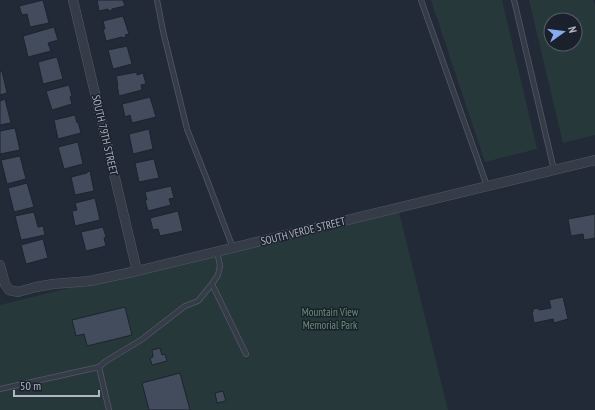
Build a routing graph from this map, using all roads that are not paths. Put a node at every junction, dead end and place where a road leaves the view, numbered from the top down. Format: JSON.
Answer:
{"nodes":[{"id":1,"x":73,"y":0,"type":"edge"},
{"id":2,"x":157,"y":0,"type":"edge"},
{"id":3,"x":421,"y":0,"type":"edge"},
{"id":4,"x":514,"y":0,"type":"edge"},
{"id":5,"x":595,"y":160,"type":"edge"},
{"id":6,"x":554,"y":170,"type":"junction"},
{"id":7,"x":487,"y":186,"type":"junction"},
{"id":8,"x":233,"y":248,"type":"junction"},
{"id":9,"x":217,"y":251,"type":"junction"},
{"id":10,"x":0,"y":265,"type":"edge"},
{"id":11,"x":137,"y":271,"type":"junction"},
{"id":12,"x":212,"y":284,"type":"junction"},
{"id":13,"x":246,"y":354,"type":"dead end"},
{"id":14,"x":99,"y":367,"type":"junction"},
{"id":15,"x":0,"y":389,"type":"edge"},
{"id":16,"x":110,"y":410,"type":"edge"}],
"edges":[{"from":1,"to":11,"type":"street","name":"SOUTH 79TH STREET"},
{"from":2,"to":8,"type":"lane"},
{"from":3,"to":7,"type":"lane"},
{"from":4,"to":6,"type":"lane"},
{"from":5,"to":6,"type":"street","name":"SOUTH VERDE STREET"},
{"from":6,"to":7,"type":"street","name":"SOUTH VERDE STREET"},
{"from":7,"to":8,"type":"street","name":"SOUTH VERDE STREET"},
{"from":8,"to":9,"type":"street","name":"SOUTH VERDE STREET"},
{"from":9,"to":11,"type":"street","name":"SOUTH VERDE STREET"},
{"from":9,"to":12,"type":"lane"},
{"from":10,"to":11,"type":"street","name":"SOUTH VERDE STREET"},
{"from":12,"to":13,"type":"lane"},
{"from":12,"to":14,"type":"lane"},
{"from":14,"to":15,"type":"lane"},
{"from":14,"to":16,"type":"lane"}]}
